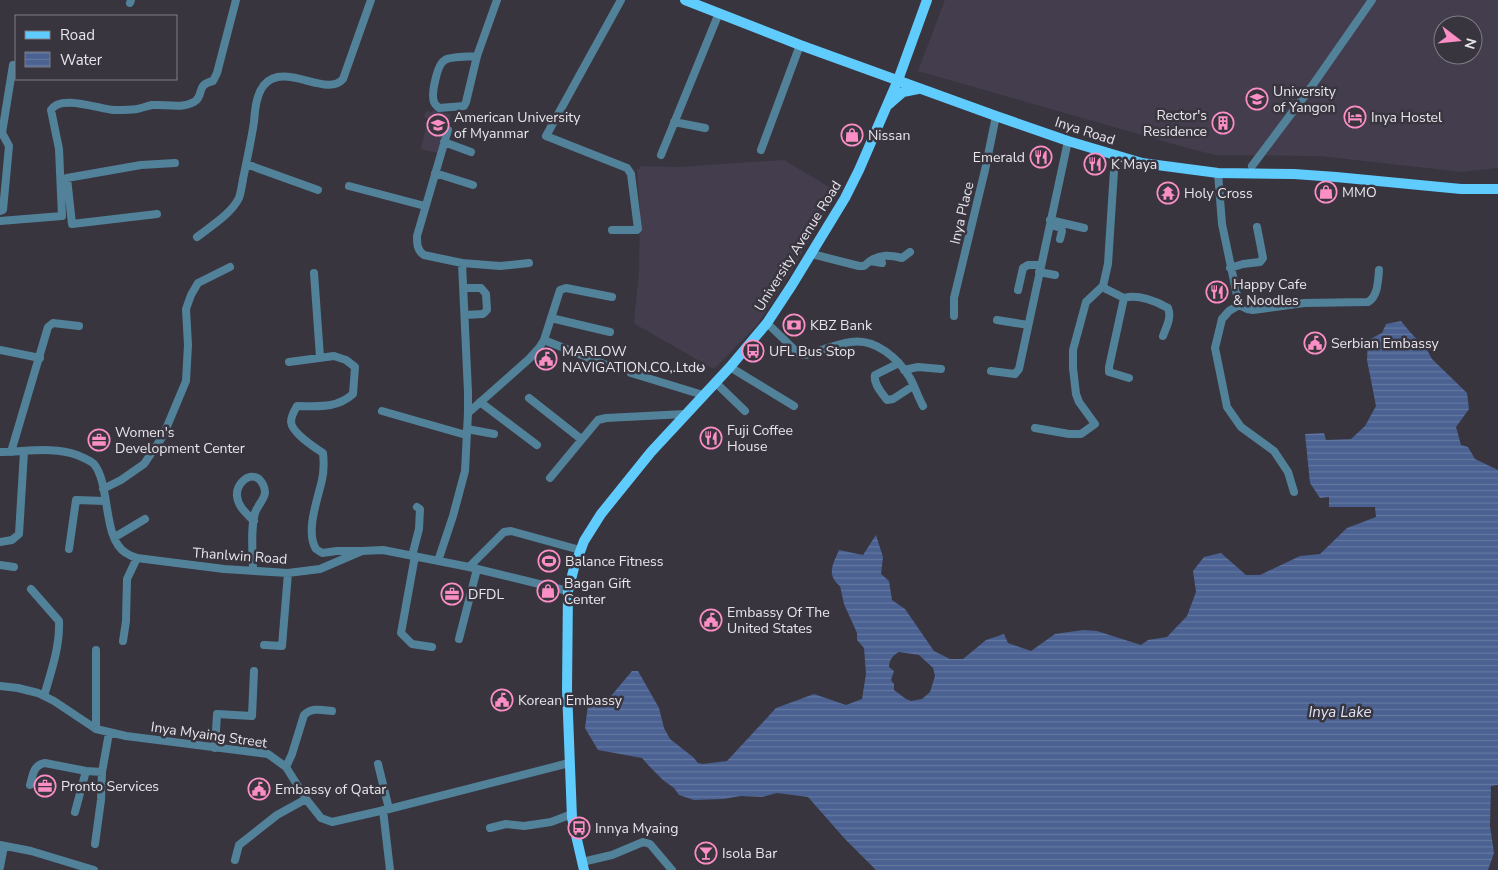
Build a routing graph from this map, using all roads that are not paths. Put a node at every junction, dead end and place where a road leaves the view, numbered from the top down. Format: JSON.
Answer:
{"nodes":[{"id":1,"x":236,"y":0,"type":"edge"},
{"id":2,"x":371,"y":0,"type":"edge"},
{"id":3,"x":497,"y":0,"type":"edge"},
{"id":4,"x":621,"y":0,"type":"edge"},
{"id":5,"x":685,"y":0,"type":"edge"},
{"id":6,"x":927,"y":0,"type":"edge"},
{"id":7,"x":1372,"y":0,"type":"edge"},
{"id":8,"x":719,"y":13,"type":"junction"},
{"id":9,"x":800,"y":45,"type":"junction"},
{"id":10,"x":477,"y":56,"type":"junction"},
{"id":11,"x":13,"y":65,"type":"dead end"},
{"id":12,"x":898,"y":80,"type":"junction"},
{"id":13,"x":923,"y":89,"type":"junction"},
{"id":14,"x":886,"y":107,"type":"junction"},
{"id":15,"x":996,"y":116,"type":"junction"},
{"id":16,"x":674,"y":122,"type":"junction"},
{"id":17,"x":704,"y":128,"type":"dead end"},
{"id":18,"x":448,"y":130,"type":"dead end"},
{"id":19,"x":1068,"y":141,"type":"junction"},
{"id":20,"x":444,"y":142,"type":"junction"},
{"id":21,"x":761,"y":150,"type":"dead end"},
{"id":22,"x":471,"y":152,"type":"dead end"},
{"id":23,"x":661,"y":155,"type":"dead end"},
{"id":24,"x":1116,"y":155,"type":"junction"},
{"id":25,"x":175,"y":162,"type":"dead end"},
{"id":26,"x":246,"y":164,"type":"junction"},
{"id":27,"x":1252,"y":166,"type":"dead end"},
{"id":28,"x":1218,"y":172,"type":"junction"},
{"id":29,"x":435,"y":173,"type":"junction"},
{"id":30,"x":473,"y":185,"type":"dead end"},
{"id":31,"x":349,"y":186,"type":"dead end"},
{"id":32,"x":1498,"y":189,"type":"edge"},
{"id":33,"x":318,"y":190,"type":"dead end"},
{"id":34,"x":425,"y":206,"type":"junction"},
{"id":35,"x":0,"y":211,"type":"edge"},
{"id":36,"x":157,"y":214,"type":"dead end"},
{"id":37,"x":62,"y":216,"type":"junction"},
{"id":38,"x":71,"y":219,"type":"junction"},
{"id":39,"x":0,"y":221,"type":"edge"},
{"id":40,"x":1050,"y":223,"type":"junction"},
{"id":41,"x":1257,"y":227,"type":"dead end"},
{"id":42,"x":1084,"y":228,"type":"dead end"},
{"id":43,"x":612,"y":230,"type":"dead end"},
{"id":44,"x":197,"y":236,"type":"dead end"},
{"id":45,"x":1060,"y":240,"type":"dead end"},
{"id":46,"x":910,"y":252,"type":"dead end"},
{"id":47,"x":812,"y":254,"type":"junction"},
{"id":48,"x":870,"y":261,"type":"junction"},
{"id":49,"x":462,"y":263,"type":"junction"},
{"id":50,"x":529,"y":263,"type":"dead end"},
{"id":51,"x":882,"y":263,"type":"dead end"},
{"id":52,"x":230,"y":267,"type":"dead end"},
{"id":53,"x":1040,"y":268,"type":"junction"},
{"id":54,"x":1230,"y":268,"type":"junction"},
{"id":55,"x":1379,"y":270,"type":"dead end"},
{"id":56,"x":314,"y":273,"type":"dead end"},
{"id":57,"x":1055,"y":275,"type":"dead end"},
{"id":58,"x":1103,"y":286,"type":"junction"},
{"id":59,"x":464,"y":288,"type":"junction"},
{"id":60,"x":1018,"y":290,"type":"dead end"},
{"id":61,"x":612,"y":297,"type":"dead end"},
{"id":62,"x":1124,"y":298,"type":"junction"},
{"id":63,"x":1239,"y":305,"type":"junction"},
{"id":64,"x":465,"y":315,"type":"junction"},
{"id":65,"x":954,"y":316,"type":"dead end"},
{"id":66,"x":552,"y":318,"type":"junction"},
{"id":67,"x":997,"y":320,"type":"dead end"},
{"id":68,"x":767,"y":323,"type":"junction"},
{"id":69,"x":1028,"y":325,"type":"junction"},
{"id":70,"x":79,"y":326,"type":"dead end"},
{"id":71,"x":610,"y":332,"type":"dead end"},
{"id":72,"x":1163,"y":336,"type":"dead end"},
{"id":73,"x":544,"y":340,"type":"junction"},
{"id":74,"x":0,"y":350,"type":"edge"},
{"id":75,"x":320,"y":357,"type":"junction"},
{"id":76,"x":40,"y":358,"type":"junction"},
{"id":77,"x":289,"y":362,"type":"dead end"},
{"id":78,"x":899,"y":363,"type":"junction"},
{"id":79,"x":609,"y":366,"type":"dead end"},
{"id":80,"x":730,"y":367,"type":"junction"},
{"id":81,"x":941,"y":369,"type":"dead end"},
{"id":82,"x":904,"y":370,"type":"junction"},
{"id":83,"x":991,"y":371,"type":"dead end"},
{"id":84,"x":631,"y":373,"type":"dead end"},
{"id":85,"x":1129,"y":378,"type":"dead end"},
{"id":86,"x":715,"y":382,"type":"junction"},
{"id":87,"x":913,"y":386,"type":"junction"},
{"id":88,"x":703,"y":395,"type":"junction"},
{"id":89,"x":529,"y":398,"type":"dead end"},
{"id":90,"x":480,"y":402,"type":"junction"},
{"id":91,"x":794,"y":406,"type":"dead end"},
{"id":92,"x":923,"y":406,"type":"dead end"},
{"id":93,"x":382,"y":411,"type":"dead end"},
{"id":94,"x":745,"y":411,"type":"dead end"},
{"id":95,"x":468,"y":413,"type":"junction"},
{"id":96,"x":685,"y":414,"type":"junction"},
{"id":97,"x":1035,"y":428,"type":"dead end"},
{"id":98,"x":467,"y":432,"type":"junction"},
{"id":99,"x":494,"y":434,"type":"dead end"},
{"id":100,"x":582,"y":440,"type":"junction"},
{"id":101,"x":537,"y":445,"type":"dead end"},
{"id":102,"x":0,"y":452,"type":"edge"},
{"id":103,"x":11,"y":452,"type":"junction"},
{"id":104,"x":24,"y":452,"type":"junction"},
{"id":105,"x":550,"y":478,"type":"dead end"},
{"id":106,"x":103,"y":489,"type":"junction"},
{"id":107,"x":1294,"y":492,"type":"dead end"},
{"id":108,"x":105,"y":501,"type":"junction"},
{"id":109,"x":417,"y":507,"type":"dead end"},
{"id":110,"x":145,"y":519,"type":"dead end"},
{"id":111,"x":254,"y":521,"type":"junction"},
{"id":112,"x":115,"y":537,"type":"junction"},
{"id":113,"x":0,"y":542,"type":"edge"},
{"id":114,"x":70,"y":549,"type":"dead end"},
{"id":115,"x":580,"y":550,"type":"junction"},
{"id":116,"x":362,"y":551,"type":"junction"},
{"id":117,"x":413,"y":556,"type":"junction"},
{"id":118,"x":137,"y":558,"type":"junction"},
{"id":119,"x":438,"y":561,"type":"junction"},
{"id":120,"x":0,"y":565,"type":"edge"},
{"id":121,"x":14,"y":566,"type":"dead end"},
{"id":122,"x":473,"y":568,"type":"junction"},
{"id":123,"x":253,"y":571,"type":"junction"},
{"id":124,"x":288,"y":573,"type":"junction"},
{"id":125,"x":31,"y":589,"type":"dead end"},
{"id":126,"x":568,"y":591,"type":"junction"},
{"id":127,"x":459,"y":639,"type":"dead end"},
{"id":128,"x":123,"y":640,"type":"dead end"},
{"id":129,"x":264,"y":645,"type":"dead end"},
{"id":130,"x":432,"y":647,"type":"dead end"},
{"id":131,"x":96,"y":650,"type":"dead end"},
{"id":132,"x":254,"y":671,"type":"dead end"},
{"id":133,"x":0,"y":686,"type":"edge"},
{"id":134,"x":44,"y":696,"type":"junction"},
{"id":135,"x":332,"y":711,"type":"dead end"},
{"id":136,"x":96,"y":730,"type":"junction"},
{"id":137,"x":109,"y":733,"type":"junction"},
{"id":138,"x":215,"y":748,"type":"junction"},
{"id":139,"x":378,"y":764,"type":"dead end"},
{"id":140,"x":569,"y":764,"type":"junction"},
{"id":141,"x":286,"y":767,"type":"junction"},
{"id":142,"x":86,"y":771,"type":"junction"},
{"id":143,"x":102,"y":772,"type":"junction"},
{"id":144,"x":30,"y":786,"type":"dead end"},
{"id":145,"x":306,"y":799,"type":"junction"},
{"id":146,"x":387,"y":810,"type":"junction"},
{"id":147,"x":75,"y":812,"type":"dead end"},
{"id":148,"x":572,"y":814,"type":"junction"},
{"id":149,"x":490,"y":828,"type":"dead end"},
{"id":150,"x":95,"y":844,"type":"dead end"},
{"id":151,"x":2,"y":846,"type":"edge"},
{"id":152,"x":235,"y":860,"type":"dead end"},
{"id":153,"x":583,"y":866,"type":"edge"},
{"id":154,"x":0,"y":867,"type":"edge"},
{"id":155,"x":94,"y":870,"type":"edge"},
{"id":156,"x":390,"y":870,"type":"edge"},
{"id":157,"x":672,"y":870,"type":"edge"}],
"edges":[{"from":1,"to":37,"type":"street"},
{"from":2,"to":26,"type":"street"},
{"from":3,"to":10,"type":"street"},
{"from":4,"to":43,"type":"street"},
{"from":5,"to":8,"type":"main road","name":"Inya Road"},
{"from":6,"to":12,"type":"main road","name":"University Avenue Road"},
{"from":7,"to":27,"type":"street"},
{"from":8,"to":9,"type":"main road","name":"Inya Road"},
{"from":8,"to":16,"type":"street"},
{"from":9,"to":12,"type":"main road","name":"Inya Road"},
{"from":9,"to":21,"type":"street"},
{"from":10,"to":10,"type":"street"},
{"from":11,"to":35,"type":"street"},
{"from":12,"to":13,"type":"main road","name":"Inya Road"},
{"from":12,"to":14,"type":"main road","name":"University Avenue Road"},
{"from":13,"to":14,"type":"main road"},
{"from":13,"to":15,"type":"main road","name":"Inya Road"},
{"from":14,"to":47,"type":"main road","name":"University Avenue Road"},
{"from":15,"to":19,"type":"main road","name":"Inya Road"},
{"from":15,"to":65,"type":"street","name":"Inya Place"},
{"from":16,"to":17,"type":"street"},
{"from":16,"to":23,"type":"street"},
{"from":18,"to":20,"type":"street"},
{"from":19,"to":24,"type":"main road","name":"Inya Road"},
{"from":19,"to":40,"type":"street"},
{"from":20,"to":22,"type":"street"},
{"from":20,"to":29,"type":"street"},
{"from":24,"to":28,"type":"main road","name":"Inya Road"},
{"from":24,"to":58,"type":"street"},
{"from":25,"to":38,"type":"street"},
{"from":26,"to":33,"type":"street"},
{"from":26,"to":44,"type":"street"},
{"from":28,"to":32,"type":"main road","name":"Inya Road"},
{"from":28,"to":54,"type":"street"},
{"from":29,"to":30,"type":"street"},
{"from":29,"to":34,"type":"street"},
{"from":31,"to":34,"type":"street"},
{"from":34,"to":49,"type":"street"},
{"from":36,"to":38,"type":"street"},
{"from":37,"to":38,"type":"street"},
{"from":37,"to":39,"type":"street"},
{"from":40,"to":42,"type":"street"},
{"from":40,"to":45,"type":"street"},
{"from":40,"to":53,"type":"street"},
{"from":41,"to":54,"type":"street"},
{"from":46,"to":48,"type":"street"},
{"from":47,"to":48,"type":"street"},
{"from":47,"to":68,"type":"main road","name":"University Avenue Road"},
{"from":48,"to":51,"type":"street"},
{"from":49,"to":50,"type":"street"},
{"from":49,"to":59,"type":"street"},
{"from":52,"to":106,"type":"street"},
{"from":53,"to":57,"type":"street"},
{"from":53,"to":60,"type":"street"},
{"from":53,"to":69,"type":"street"},
{"from":54,"to":63,"type":"street"},
{"from":55,"to":63,"type":"street"},
{"from":56,"to":75,"type":"street"},
{"from":58,"to":62,"type":"street"},
{"from":58,"to":97,"type":"street"},
{"from":59,"to":64,"type":"street"},
{"from":59,"to":64,"type":"street"},
{"from":61,"to":66,"type":"street"},
{"from":62,"to":72,"type":"street"},
{"from":62,"to":85,"type":"street"},
{"from":63,"to":107,"type":"street"},
{"from":64,"to":95,"type":"street"},
{"from":66,"to":71,"type":"street"},
{"from":66,"to":73,"type":"street"},
{"from":67,"to":69,"type":"street"},
{"from":68,"to":78,"type":"street"},
{"from":68,"to":80,"type":"main road","name":"University Avenue Road"},
{"from":69,"to":83,"type":"street"},
{"from":70,"to":76,"type":"street"},
{"from":73,"to":79,"type":"street"},
{"from":73,"to":90,"type":"street"},
{"from":74,"to":76,"type":"street"},
{"from":75,"to":77,"type":"street"},
{"from":75,"to":116,"type":"street"},
{"from":76,"to":103,"type":"street"},
{"from":78,"to":82,"type":"street"},
{"from":78,"to":87,"type":"street"},
{"from":80,"to":86,"type":"main road","name":"University Avenue Road"},
{"from":80,"to":91,"type":"street"},
{"from":81,"to":82,"type":"street"},
{"from":82,"to":87,"type":"street"},
{"from":84,"to":88,"type":"street"},
{"from":86,"to":88,"type":"main road","name":"University Avenue Road"},
{"from":86,"to":94,"type":"street"},
{"from":87,"to":92,"type":"street"},
{"from":88,"to":96,"type":"main road","name":"University Avenue Road"},
{"from":89,"to":100,"type":"street"},
{"from":90,"to":95,"type":"street"},
{"from":90,"to":101,"type":"street"},
{"from":93,"to":98,"type":"street"},
{"from":95,"to":98,"type":"street"},
{"from":96,"to":100,"type":"street"},
{"from":96,"to":115,"type":"main road","name":"University Avenue Road"},
{"from":98,"to":99,"type":"street"},
{"from":98,"to":119,"type":"street"},
{"from":100,"to":105,"type":"street"},
{"from":102,"to":103,"type":"street"},
{"from":103,"to":104,"type":"street"},
{"from":104,"to":106,"type":"street"},
{"from":104,"to":113,"type":"street"},
{"from":106,"to":108,"type":"street"},
{"from":108,"to":112,"type":"street"},
{"from":108,"to":114,"type":"street"},
{"from":109,"to":117,"type":"street"},
{"from":110,"to":112,"type":"street"},
{"from":111,"to":111,"type":"street"},
{"from":111,"to":123,"type":"street"},
{"from":112,"to":118,"type":"street"},
{"from":115,"to":122,"type":"street"},
{"from":115,"to":126,"type":"main road","name":"University Avenue Road"},
{"from":116,"to":117,"type":"street","name":"Thanlwin Road"},
{"from":116,"to":124,"type":"street","name":"Thanlwin Road"},
{"from":117,"to":119,"type":"street","name":"Thanlwin Road"},
{"from":117,"to":130,"type":"street"},
{"from":118,"to":123,"type":"street","name":"Thanlwin Road"},
{"from":118,"to":128,"type":"street"},
{"from":119,"to":122,"type":"street","name":"Thanlwin Road"},
{"from":120,"to":121,"type":"street"},
{"from":122,"to":126,"type":"street","name":"Thanlwin Road"},
{"from":122,"to":127,"type":"street"},
{"from":123,"to":124,"type":"street","name":"Thanlwin Road"},
{"from":124,"to":129,"type":"street"},
{"from":125,"to":134,"type":"street"},
{"from":126,"to":140,"type":"main road","name":"University Avenue Road"},
{"from":131,"to":136,"type":"street"},
{"from":132,"to":138,"type":"street"},
{"from":133,"to":134,"type":"street","name":"Inya Myaing Street"},
{"from":134,"to":136,"type":"street","name":"Inya Myaing Street"},
{"from":135,"to":141,"type":"street"},
{"from":136,"to":137,"type":"street","name":"Inya Myaing Street"},
{"from":137,"to":138,"type":"street","name":"Inya Myaing Street"},
{"from":137,"to":143,"type":"street"},
{"from":138,"to":141,"type":"street","name":"Inya Myaing Street"},
{"from":139,"to":146,"type":"street"},
{"from":140,"to":146,"type":"street","name":"Inya Myaing Street"},
{"from":140,"to":148,"type":"main road","name":"University Avenue Road"},
{"from":141,"to":145,"type":"street","name":"Inya Myaing Street"},
{"from":142,"to":143,"type":"street"},
{"from":142,"to":144,"type":"street"},
{"from":142,"to":147,"type":"street"},
{"from":143,"to":150,"type":"street"},
{"from":145,"to":146,"type":"street","name":"Inya Myaing Street"},
{"from":145,"to":152,"type":"street"},
{"from":146,"to":156,"type":"street"},
{"from":148,"to":149,"type":"street"},
{"from":148,"to":153,"type":"main road","name":"University Avenue Road"},
{"from":151,"to":154,"type":"street"},
{"from":151,"to":155,"type":"street"},
{"from":153,"to":157,"type":"street"}]}
